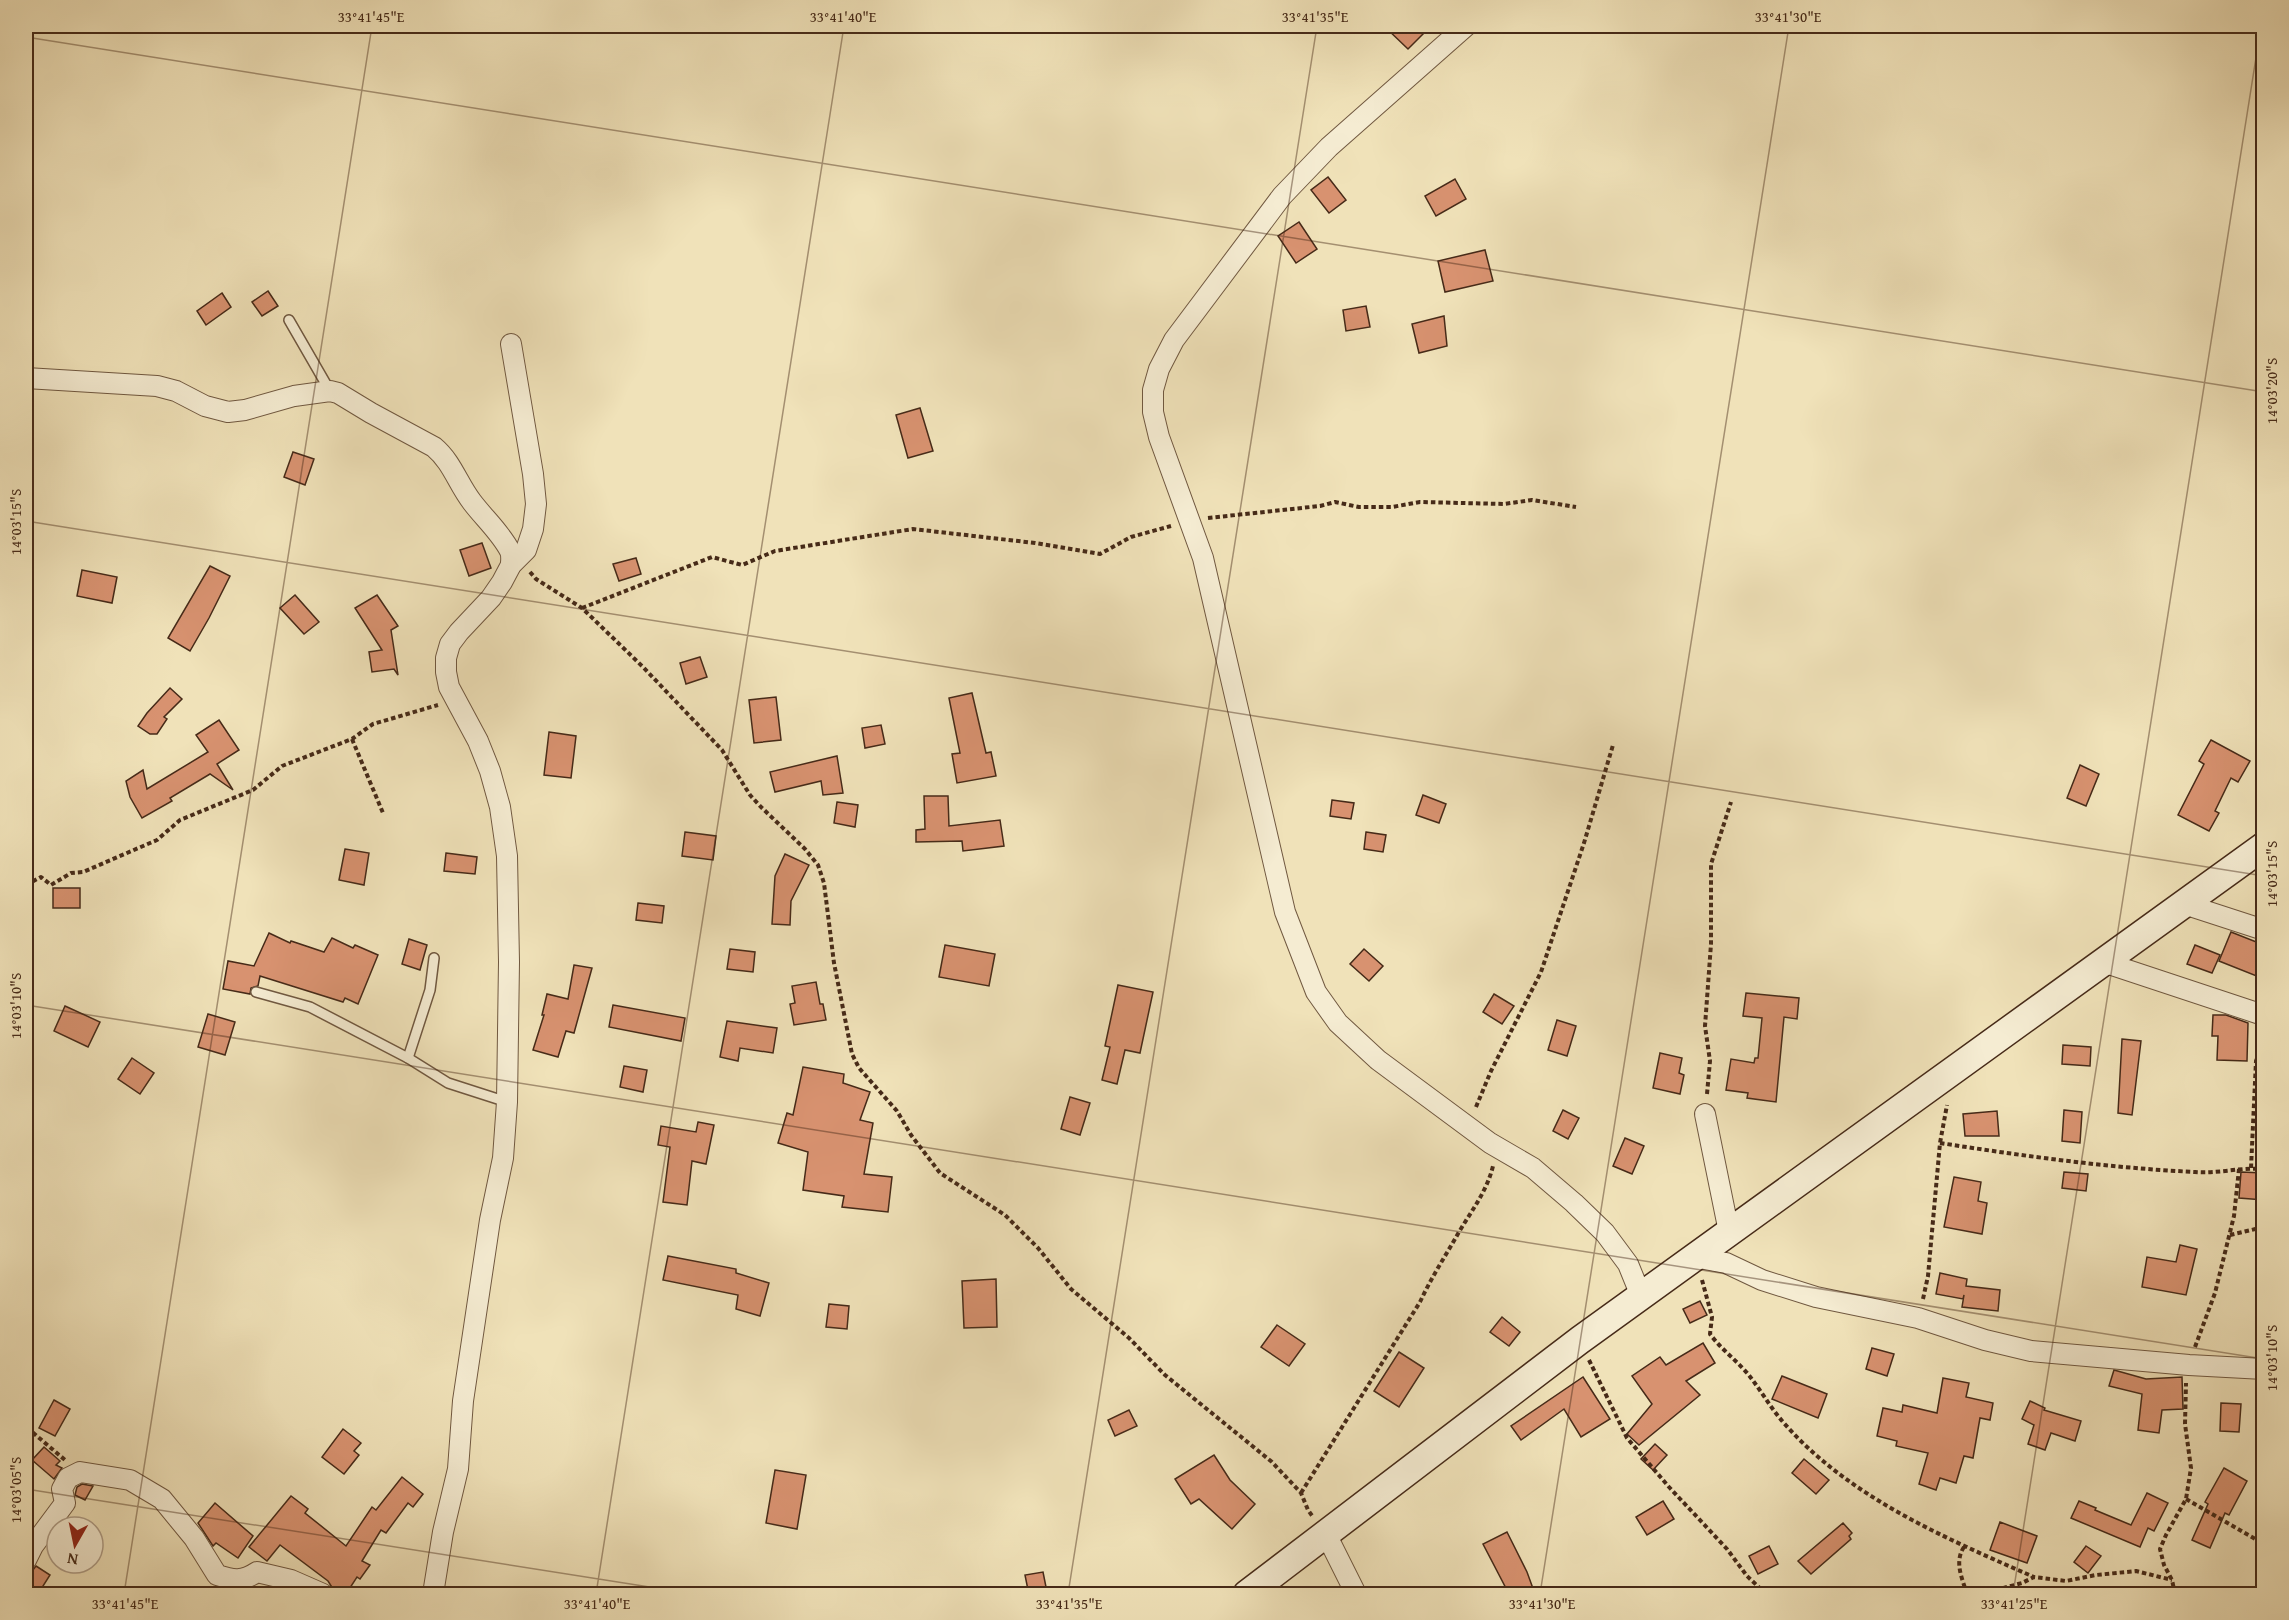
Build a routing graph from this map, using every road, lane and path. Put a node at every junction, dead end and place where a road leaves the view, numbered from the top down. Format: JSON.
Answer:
{"nodes":[{"id":1,"x":1466,"y":26,"type":"edge"},
{"id":2,"x":289,"y":320,"type":"dead end"},
{"id":3,"x":511,"y":344,"type":"dead end"},
{"id":4,"x":26,"y":378,"type":"edge"},
{"id":5,"x":330,"y":391,"type":"junction"},
{"id":6,"x":1576,"y":507,"type":"dead end"},
{"id":7,"x":1190,"y":521,"type":"junction"},
{"id":8,"x":514,"y":562,"type":"junction"},
{"id":9,"x":582,"y":608,"type":"junction"},
{"id":10,"x":458,"y":705,"type":"junction"},
{"id":11,"x":351,"y":738,"type":"junction"},
{"id":12,"x":1613,"y":745,"type":"dead end"},
{"id":13,"x":1731,"y":802,"type":"dead end"},
{"id":14,"x":382,"y":813,"type":"dead end"},
{"id":15,"x":2264,"y":846,"type":"edge"},
{"id":16,"x":26,"y":885,"type":"edge"},
{"id":17,"x":2184,"y":904,"type":"junction"},
{"id":18,"x":2264,"y":930,"type":"edge"},
{"id":19,"x":435,"y":957,"type":"dead end"},
{"id":20,"x":2103,"y":962,"type":"junction"},
{"id":21,"x":256,"y":992,"type":"dead end"},
{"id":22,"x":2260,"y":1014,"type":"dead end"},
{"id":23,"x":2264,"y":1041,"type":"edge"},
{"id":24,"x":408,"y":1059,"type":"junction"},
{"id":25,"x":1953,"y":1071,"type":"junction"},
{"id":26,"x":507,"y":1102,"type":"junction"},
{"id":27,"x":1705,"y":1114,"type":"joint"},
{"id":28,"x":1479,"y":1134,"type":"junction"},
{"id":29,"x":1940,"y":1143,"type":"junction"},
{"id":30,"x":2251,"y":1168,"type":"junction"},
{"id":31,"x":2264,"y":1169,"type":"edge"},
{"id":32,"x":2264,"y":1227,"type":"edge"},
{"id":33,"x":1729,"y":1232,"type":"junction"},
{"id":34,"x":2230,"y":1235,"type":"dead end"},
{"id":35,"x":1694,"y":1257,"type":"junction"},
{"id":36,"x":1641,"y":1296,"type":"junction"},
{"id":37,"x":1918,"y":1318,"type":"junction"},
{"id":38,"x":1580,"y":1340,"type":"junction"},
{"id":39,"x":2264,"y":1369,"type":"edge"},
{"id":40,"x":26,"y":1430,"type":"edge"},
{"id":41,"x":80,"y":1472,"type":"junction"},
{"id":42,"x":1301,"y":1493,"type":"junction"},
{"id":43,"x":2186,"y":1499,"type":"dead end"},
{"id":44,"x":1326,"y":1534,"type":"junction"},
{"id":45,"x":2264,"y":1544,"type":"edge"},
{"id":46,"x":1964,"y":1547,"type":"junction"},
{"id":47,"x":26,"y":1560,"type":"edge"},
{"id":48,"x":2034,"y":1576,"type":"junction"},
{"id":49,"x":2172,"y":1580,"type":"dead end"},
{"id":50,"x":322,"y":1594,"type":"edge"},
{"id":51,"x":433,"y":1594,"type":"edge"},
{"id":52,"x":1247,"y":1594,"type":"edge"},
{"id":53,"x":1356,"y":1594,"type":"edge"},
{"id":54,"x":1766,"y":1594,"type":"edge"},
{"id":55,"x":1967,"y":1594,"type":"edge"},
{"id":56,"x":1981,"y":1594,"type":"edge"}],
"edges":[{"from":1,"to":7,"type":"street"},
{"from":2,"to":5,"type":"lane"},
{"from":3,"to":8,"type":"street"},
{"from":4,"to":5,"type":"street"},
{"from":5,"to":8,"type":"street"},
{"from":6,"to":7,"type":"path"},
{"from":7,"to":9,"type":"path"},
{"from":7,"to":28,"type":"street"},
{"from":8,"to":9,"type":"path"},
{"from":8,"to":10,"type":"street"},
{"from":9,"to":42,"type":"path"},
{"from":10,"to":11,"type":"path"},
{"from":10,"to":26,"type":"street"},
{"from":11,"to":14,"type":"path"},
{"from":11,"to":16,"type":"path"},
{"from":12,"to":28,"type":"path"},
{"from":13,"to":27,"type":"path"},
{"from":15,"to":17,"type":"street"},
{"from":17,"to":18,"type":"street"},
{"from":17,"to":20,"type":"street"},
{"from":19,"to":24,"type":"lane"},
{"from":20,"to":22,"type":"street"},
{"from":20,"to":25,"type":"street"},
{"from":21,"to":24,"type":"lane"},
{"from":23,"to":30,"type":"path"},
{"from":24,"to":26,"type":"lane"},
{"from":25,"to":29,"type":"path"},
{"from":25,"to":33,"type":"street"},
{"from":26,"to":51,"type":"street"},
{"from":27,"to":33,"type":"street"},
{"from":28,"to":36,"type":"street"},
{"from":28,"to":42,"type":"path"},
{"from":29,"to":30,"type":"path"},
{"from":29,"to":37,"type":"path"},
{"from":30,"to":31,"type":"path"},
{"from":32,"to":34,"type":"path"},
{"from":33,"to":35,"type":"street"},
{"from":35,"to":36,"type":"street"},
{"from":35,"to":37,"type":"street"},
{"from":35,"to":46,"type":"path"},
{"from":36,"to":38,"type":"street"},
{"from":37,"to":39,"type":"street"},
{"from":38,"to":44,"type":"street"},
{"from":38,"to":54,"type":"path"},
{"from":40,"to":41,"type":"path"},
{"from":41,"to":47,"type":"street"},
{"from":41,"to":50,"type":"street"},
{"from":42,"to":44,"type":"path"},
{"from":43,"to":45,"type":"path"},
{"from":44,"to":52,"type":"street"},
{"from":44,"to":53,"type":"street"},
{"from":46,"to":48,"type":"path"},
{"from":46,"to":55,"type":"path"},
{"from":48,"to":49,"type":"path"},
{"from":48,"to":56,"type":"path"}]}
